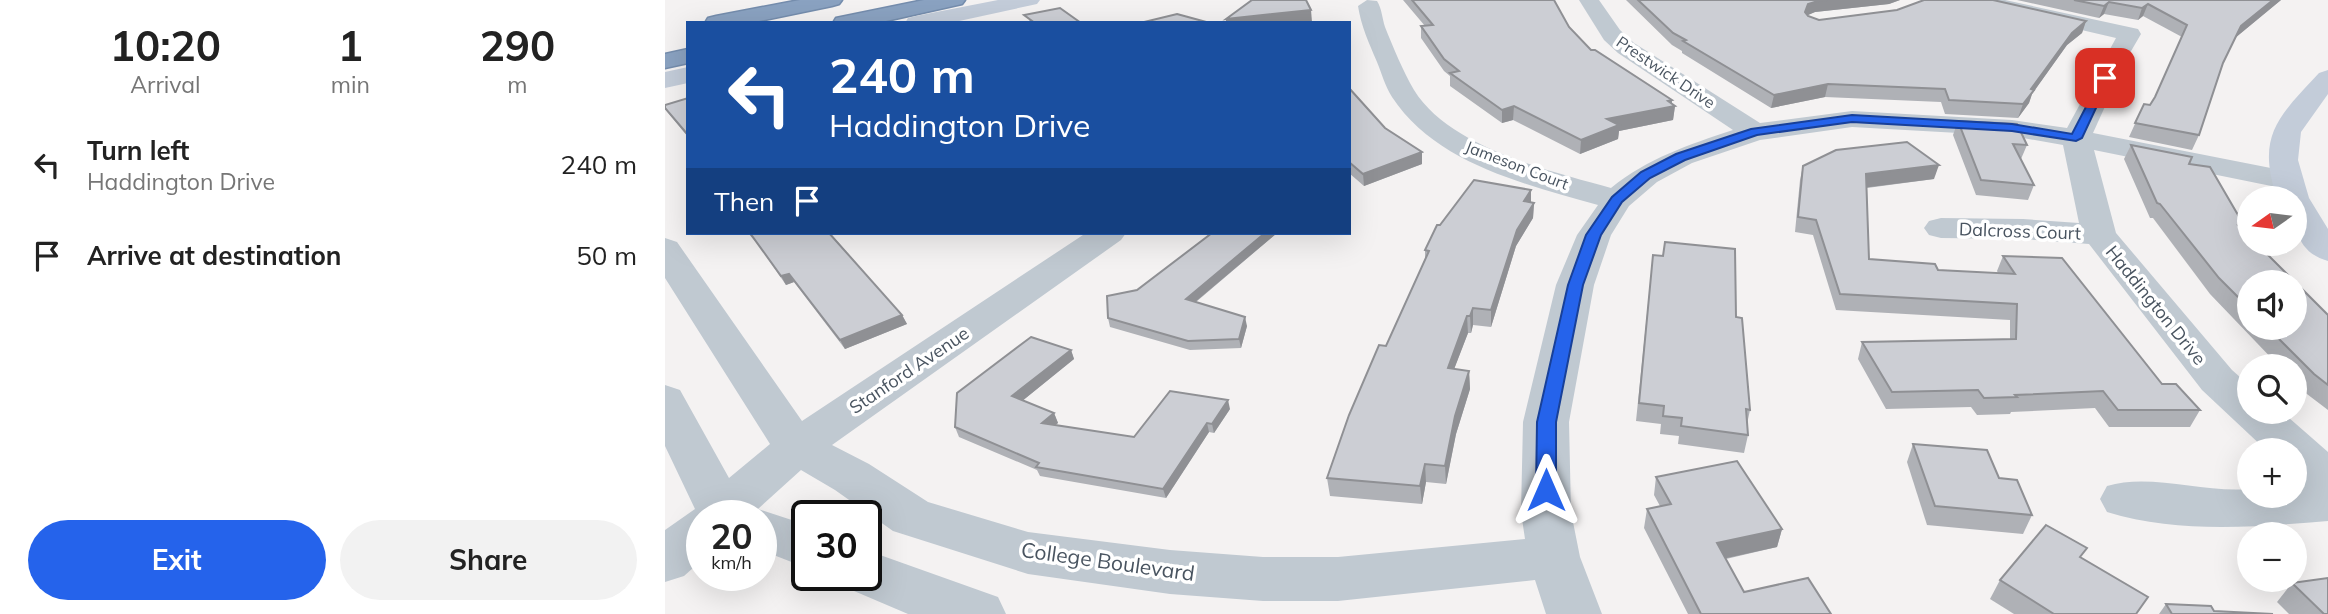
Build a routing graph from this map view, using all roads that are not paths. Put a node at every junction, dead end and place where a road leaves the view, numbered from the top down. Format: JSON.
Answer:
{"nodes":[{"id":1,"x":832,"y":0,"type":"edge"},
{"id":2,"x":955,"y":0,"type":"edge"},
{"id":3,"x":1030,"y":0,"type":"edge"},
{"id":4,"x":1589,"y":0,"type":"edge"},
{"id":5,"x":1976,"y":0,"type":"edge"},
{"id":6,"x":1369,"y":6,"type":"dead end"},
{"id":7,"x":726,"y":21,"type":"edge"},
{"id":8,"x":854,"y":21,"type":"edge"},
{"id":9,"x":926,"y":21,"type":"edge"},
{"id":10,"x":686,"y":56,"type":"edge"},
{"id":11,"x":665,"y":61,"type":"edge"},
{"id":12,"x":686,"y":75,"type":"edge"},
{"id":13,"x":2328,"y":78,"type":"edge"},
{"id":14,"x":665,"y":80,"type":"edge"},
{"id":15,"x":1755,"y":132,"type":"junction"},
{"id":16,"x":2076,"y":138,"type":"junction"},
{"id":17,"x":2267,"y":186,"type":"edge"},
{"id":18,"x":2289,"y":186,"type":"edge"},
{"id":19,"x":1617,"y":200,"type":"junction"},
{"id":20,"x":2307,"y":222,"type":"edge"},
{"id":21,"x":1941,"y":228,"type":"dead end"},
{"id":22,"x":1106,"y":235,"type":"edge"},
{"id":23,"x":2099,"y":235,"type":"junction"},
{"id":24,"x":665,"y":249,"type":"edge"},
{"id":25,"x":2328,"y":250,"type":"edge"},
{"id":26,"x":2237,"y":398,"type":"edge"},
{"id":27,"x":665,"y":400,"type":"edge"},
{"id":28,"x":2266,"y":424,"type":"edge"},
{"id":29,"x":797,"y":447,"type":"junction"},
{"id":30,"x":2328,"y":479,"type":"edge"},
{"id":31,"x":2125,"y":499,"type":"dead end"},
{"id":32,"x":717,"y":500,"type":"edge"},
{"id":33,"x":746,"y":500,"type":"edge"},
{"id":34,"x":2328,"y":502,"type":"edge"},
{"id":35,"x":686,"y":547,"type":"edge"},
{"id":36,"x":1555,"y":557,"type":"junction"},
{"id":37,"x":665,"y":561,"type":"edge"},
{"id":38,"x":882,"y":579,"type":"edge"},
{"id":39,"x":978,"y":614,"type":"edge"},
{"id":40,"x":1574,"y":614,"type":"edge"}],
"edges":[{"from":1,"to":7,"type":"highway"},
{"from":2,"to":8,"type":"highway"},
{"from":3,"to":9,"type":"street"},
{"from":4,"to":15,"type":"street","name":"Prestwick Drive"},
{"from":5,"to":16,"type":"street"},
{"from":6,"to":19,"type":"street","name":"Jameson Court"},
{"from":10,"to":11,"type":"highway"},
{"from":12,"to":14,"type":"street"},
{"from":13,"to":18,"type":"street"},
{"from":15,"to":16,"type":"street"},
{"from":15,"to":19,"type":"street"},
{"from":16,"to":17,"type":"street"},
{"from":16,"to":23,"type":"street","name":"Haddington Drive"},
{"from":19,"to":36,"type":"street"},
{"from":20,"to":25,"type":"street"},
{"from":21,"to":23,"type":"street","name":"Dalcross Court"},
{"from":22,"to":29,"type":"street","name":"Stanford Avenue"},
{"from":23,"to":26,"type":"street","name":"Haddington Drive"},
{"from":24,"to":29,"type":"street","name":"College Boulevard"},
{"from":27,"to":32,"type":"street"},
{"from":28,"to":30,"type":"street","name":"Haddington Drive"},
{"from":29,"to":33,"type":"street","name":"Stanford Avenue"},
{"from":29,"to":36,"type":"street","name":"College Boulevard"},
{"from":31,"to":34,"type":"street"},
{"from":35,"to":37,"type":"street","name":"Stanford Avenue"},
{"from":36,"to":40,"type":"street"},
{"from":38,"to":39,"type":"street"}]}
